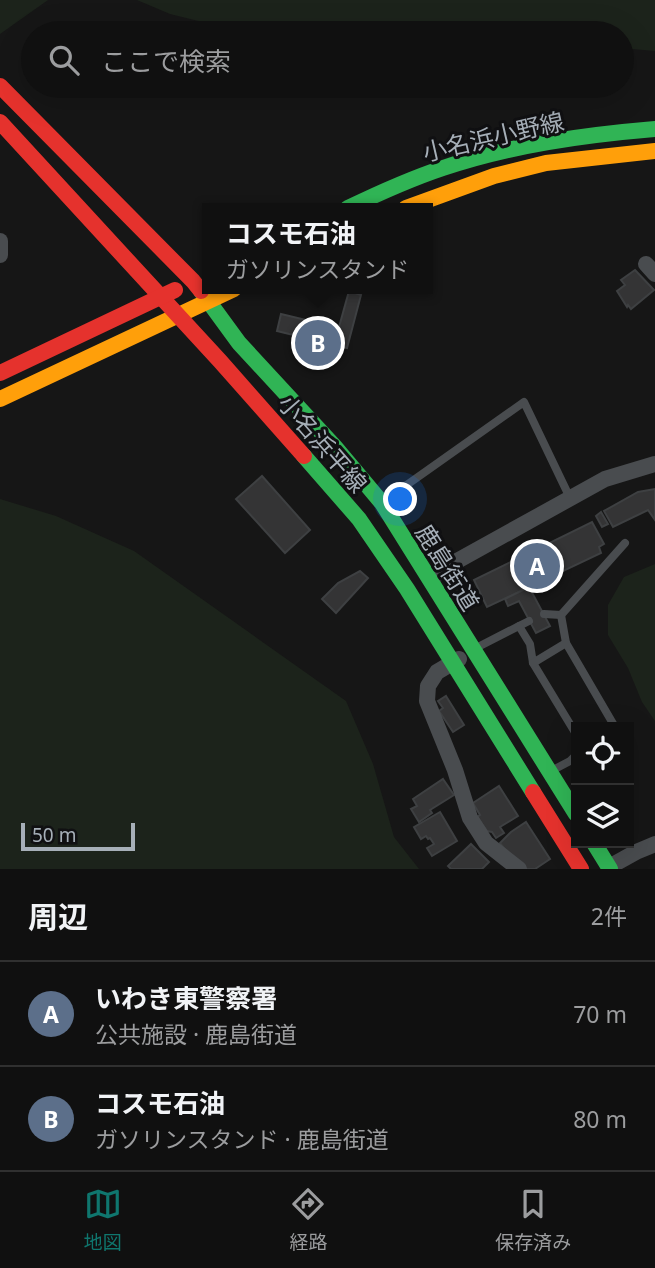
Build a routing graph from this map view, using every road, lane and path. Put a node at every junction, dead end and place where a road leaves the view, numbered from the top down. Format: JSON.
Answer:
{"nodes":[{"id":1,"x":0,"y":86,"type":"edge"},
{"id":2,"x":0,"y":122,"type":"edge"},
{"id":3,"x":655,"y":129,"type":"edge"},
{"id":4,"x":655,"y":151,"type":"edge"},
{"id":5,"x":359,"y":203,"type":"edge"},
{"id":6,"x":420,"y":203,"type":"edge"},
{"id":7,"x":0,"y":241,"type":"edge"},
{"id":8,"x":0,"y":255,"type":"edge"},
{"id":9,"x":200,"y":278,"type":"edge"},
{"id":10,"x":206,"y":294,"type":"edge"},
{"id":11,"x":224,"y":294,"type":"edge"},
{"id":12,"x":160,"y":297,"type":"junction"},
{"id":13,"x":209,"y":302,"type":"junction"},
{"id":14,"x":177,"y":315,"type":"junction"},
{"id":15,"x":0,"y":373,"type":"edge"},
{"id":16,"x":0,"y":399,"type":"edge"},
{"id":17,"x":655,"y":464,"type":"edge"},
{"id":18,"x":570,"y":498,"type":"junction"},
{"id":19,"x":382,"y":503,"type":"junction"},
{"id":20,"x":625,"y":543,"type":"dead end"},
{"id":21,"x":430,"y":579,"type":"junction"},
{"id":22,"x":544,"y":614,"type":"dead end"},
{"id":23,"x":561,"y":615,"type":"junction"},
{"id":24,"x":529,"y":621,"type":"dead end"},
{"id":25,"x":519,"y":626,"type":"junction"},
{"id":26,"x":566,"y":643,"type":"junction"},
{"id":27,"x":473,"y":650,"type":"junction"},
{"id":28,"x":453,"y":662,"type":"junction"},
{"id":29,"x":533,"y":663,"type":"junction"},
{"id":30,"x":612,"y":722,"type":"edge"},
{"id":31,"x":571,"y":726,"type":"edge"},
{"id":32,"x":571,"y":760,"type":"edge"},
{"id":33,"x":550,"y":772,"type":"junction"},
{"id":34,"x":571,"y":806,"type":"edge"},
{"id":35,"x":655,"y":844,"type":"edge"},
{"id":36,"x":597,"y":848,"type":"edge"},
{"id":37,"x":610,"y":868,"type":"edge"},
{"id":38,"x":519,"y":869,"type":"edge"},
{"id":39,"x":581,"y":869,"type":"edge"}],
"edges":[{"from":1,"to":9,"type":"main road","name":"鹿島街道"},
{"from":2,"to":12,"type":"main road","name":"小名浜平線"},
{"from":3,"to":5,"type":"main road","name":"小名浜小野線"},
{"from":4,"to":6,"type":"main road","name":"小名浜小野線"},
{"from":7,"to":8,"type":"street"},
{"from":9,"to":12,"type":"main road"},
{"from":10,"to":13,"type":"main road","name":"鹿島街道"},
{"from":11,"to":13,"type":"main road"},
{"from":12,"to":14,"type":"main road","name":"小名浜平線"},
{"from":12,"to":15,"type":"main road"},
{"from":13,"to":14,"type":"main road"},
{"from":13,"to":19,"type":"main road","name":"鹿島街道"},
{"from":14,"to":16,"type":"main road"},
{"from":14,"to":28,"type":"main road","name":"小名浜平線"},
{"from":17,"to":18,"type":"street"},
{"from":18,"to":19,"type":"lane"},
{"from":18,"to":21,"type":"street"},
{"from":19,"to":21,"type":"main road","name":"鹿島街道"},
{"from":20,"to":23,"type":"lane"},
{"from":21,"to":27,"type":"main road","name":"鹿島街道"},
{"from":22,"to":23,"type":"lane"},
{"from":23,"to":26,"type":"lane"},
{"from":24,"to":25,"type":"lane"},
{"from":25,"to":27,"type":"lane"},
{"from":25,"to":29,"type":"lane"},
{"from":26,"to":29,"type":"lane"},
{"from":26,"to":30,"type":"lane"},
{"from":27,"to":28,"type":"street"},
{"from":27,"to":33,"type":"main road","name":"鹿島街道"},
{"from":28,"to":38,"type":"street"},
{"from":28,"to":39,"type":"main road","name":"小名浜平線"},
{"from":29,"to":31,"type":"lane"},
{"from":32,"to":33,"type":"lane"},
{"from":33,"to":34,"type":"main road","name":"鹿島街道"},
{"from":35,"to":37,"type":"street"},
{"from":36,"to":37,"type":"main road"}]}
